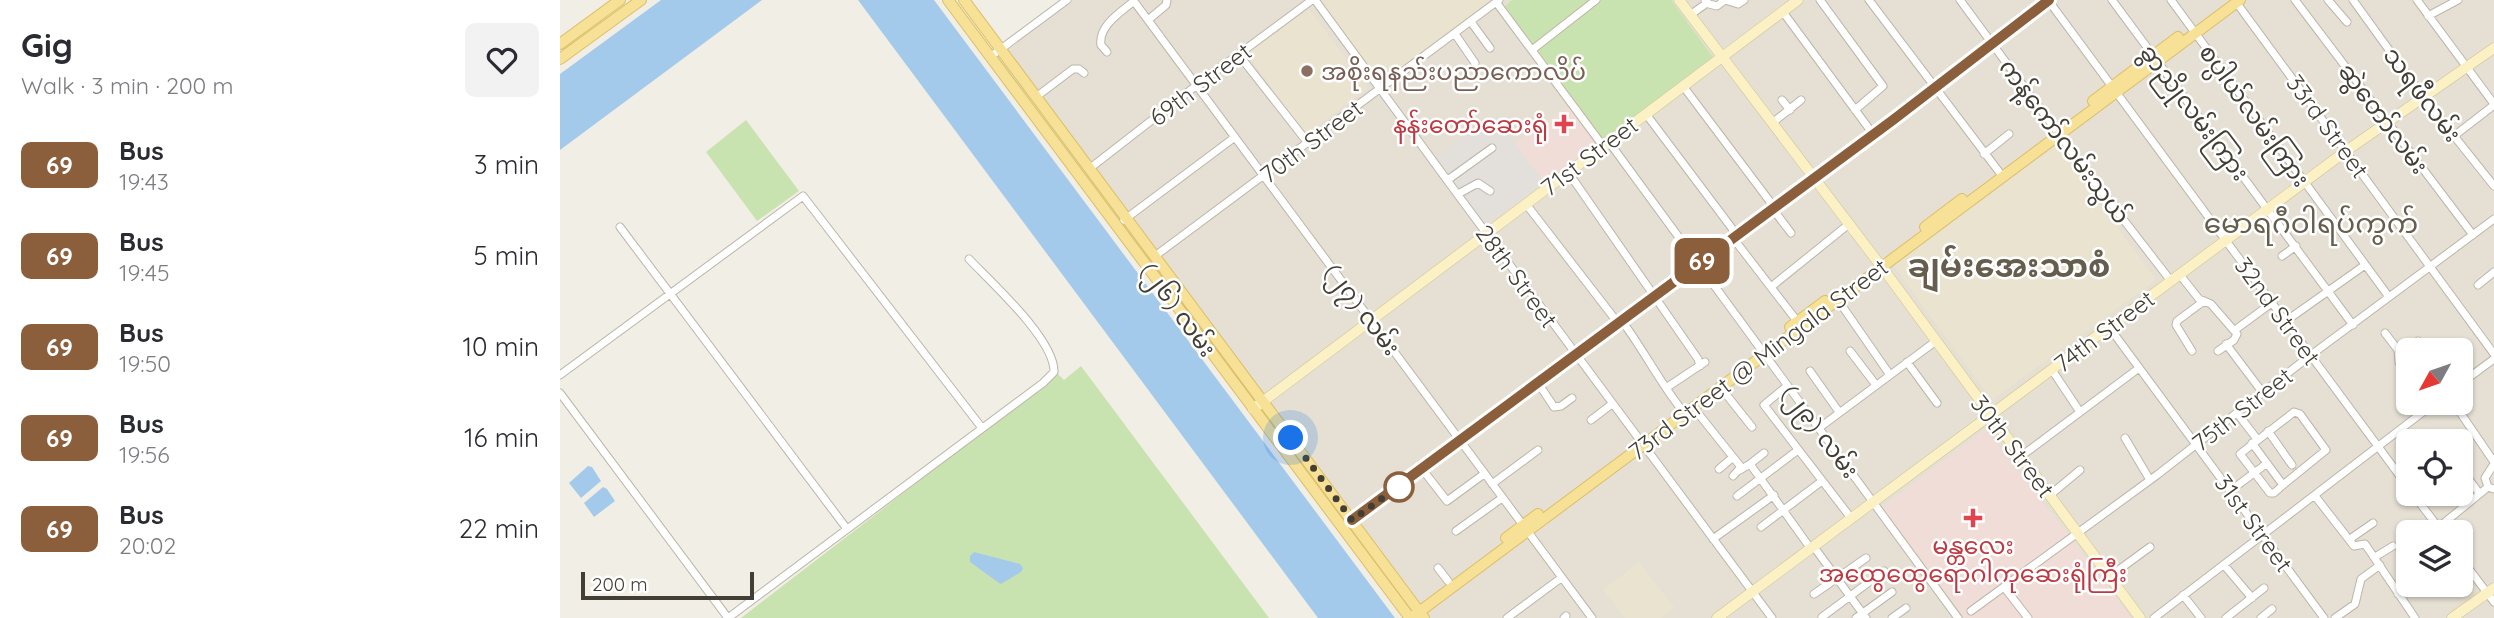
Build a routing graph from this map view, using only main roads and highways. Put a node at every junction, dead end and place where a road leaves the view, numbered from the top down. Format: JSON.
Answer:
{"nodes":[{"id":1,"x":620,"y":0,"type":"edge"},
{"id":2,"x":948,"y":0,"type":"edge"},
{"id":3,"x":964,"y":0,"type":"edge"},
{"id":4,"x":1679,"y":0,"type":"edge"},
{"id":5,"x":1687,"y":0,"type":"edge"},
{"id":6,"x":1798,"y":0,"type":"edge"},
{"id":7,"x":2235,"y":1,"type":"edge"},
{"id":8,"x":636,"y":2,"type":"edge"},
{"id":9,"x":1693,"y":14,"type":"junction"},
{"id":10,"x":560,"y":44,"type":"edge"},
{"id":11,"x":2494,"y":48,"type":"edge"},
{"id":12,"x":1724,"y":55,"type":"junction"},
{"id":13,"x":560,"y":59,"type":"edge"},
{"id":14,"x":1815,"y":177,"type":"junction"},
{"id":15,"x":1122,"y":221,"type":"junction"},
{"id":16,"x":1881,"y":266,"type":"junction"},
{"id":17,"x":1763,"y":352,"type":"junction"},
{"id":18,"x":1264,"y":401,"type":"junction"},
{"id":19,"x":1253,"y":409,"type":"junction"},
{"id":20,"x":1990,"y":416,"type":"junction"},
{"id":21,"x":1641,"y":443,"type":"junction"},
{"id":22,"x":1347,"y":523,"type":"junction"},
{"id":23,"x":1525,"y":529,"type":"junction"},
{"id":24,"x":2491,"y":590,"type":"edge"},
{"id":25,"x":1413,"y":615,"type":"edge"},
{"id":26,"x":1717,"y":618,"type":"edge"},
{"id":27,"x":2140,"y":618,"type":"edge"},
{"id":28,"x":2452,"y":618,"type":"edge"}],
"edges":[{"from":1,"to":10,"type":"main road"},
{"from":2,"to":15,"type":"main road","name":"(၂၆) လမ်း"},
{"from":3,"to":15,"type":"main road","name":"(၂၆) လမ်း"},
{"from":4,"to":9,"type":"main road","name":"30th Street"},
{"from":5,"to":9,"type":"main road","name":"30th Street"},
{"from":6,"to":12,"type":"main road","name":"71st Street"},
{"from":7,"to":16,"type":"main road","name":"73rd Street @ Mingala Street"},
{"from":8,"to":13,"type":"main road"},
{"from":9,"to":12,"type":"main road","name":"30th Street"},
{"from":11,"to":20,"type":"main road","name":"74th Street"},
{"from":12,"to":14,"type":"main road","name":"30th Street"},
{"from":12,"to":14,"type":"main road","name":"30th Street"},
{"from":12,"to":18,"type":"main road","name":"71st Street"},
{"from":14,"to":16,"type":"main road","name":"30th Street"},
{"from":14,"to":16,"type":"main road","name":"30th Street"},
{"from":15,"to":18,"type":"main road","name":"(၂၆) လမ်း"},
{"from":15,"to":19,"type":"main road","name":"(၂၆) လမ်း"},
{"from":16,"to":17,"type":"main road","name":"73rd Street @ Mingala Street"},
{"from":16,"to":17,"type":"main road","name":"73rd Street @ Mingala Street"},
{"from":16,"to":20,"type":"main road","name":"30th Street"},
{"from":17,"to":21,"type":"main road","name":"73rd Street @ Mingala Street"},
{"from":17,"to":21,"type":"main road","name":"73rd Street @ Mingala Street"},
{"from":18,"to":19,"type":"main road","name":"71st Street"},
{"from":18,"to":22,"type":"main road","name":"(၂၆) လမ်း"},
{"from":19,"to":22,"type":"main road","name":"(၂၆) လမ်း"},
{"from":20,"to":26,"type":"main road","name":"74th Street"},
{"from":20,"to":27,"type":"main road","name":"30th Street"},
{"from":21,"to":23,"type":"main road","name":"73rd Street @ Mingala Street"},
{"from":22,"to":25,"type":"main road","name":"(၂၆) လမ်း"},
{"from":23,"to":25,"type":"main road","name":"73rd Street @ Mingala Street"},
{"from":23,"to":25,"type":"main road","name":"73rd Street @ Mingala Street"},
{"from":24,"to":28,"type":"main road"}]}
